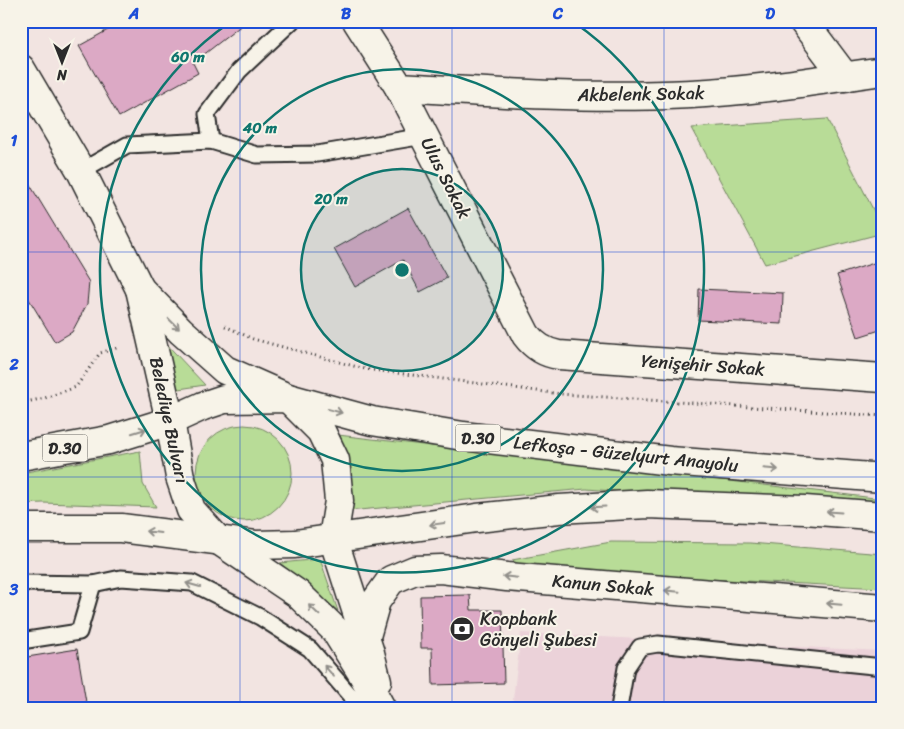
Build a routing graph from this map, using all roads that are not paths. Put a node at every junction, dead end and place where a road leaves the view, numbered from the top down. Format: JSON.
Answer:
{"nodes":[{"id":1,"x":292,"y":21,"type":"edge"},
{"id":2,"x":357,"y":21,"type":"edge"},
{"id":3,"x":803,"y":21,"type":"edge"},
{"id":4,"x":21,"y":69,"type":"edge"},
{"id":5,"x":883,"y":71,"type":"edge"},
{"id":6,"x":846,"y":77,"type":"junction"},
{"id":7,"x":399,"y":87,"type":"junction"},
{"id":8,"x":424,"y":136,"type":"junction"},
{"id":9,"x":210,"y":141,"type":"junction"},
{"id":10,"x":81,"y":171,"type":"junction"},
{"id":11,"x":140,"y":289,"type":"junction"},
{"id":12,"x":528,"y":338,"type":"joint"},
{"id":13,"x":883,"y":378,"type":"edge"},
{"id":14,"x":288,"y":398,"type":"junction"},
{"id":15,"x":170,"y":421,"type":"junction"},
{"id":16,"x":21,"y":456,"type":"edge"},
{"id":17,"x":883,"y":478,"type":"edge"},
{"id":18,"x":883,"y":516,"type":"edge"},
{"id":19,"x":21,"y":528,"type":"edge"},
{"id":20,"x":333,"y":538,"type":"junction"},
{"id":21,"x":218,"y":540,"type":"junction"},
{"id":22,"x":21,"y":583,"type":"edge"},
{"id":23,"x":93,"y":584,"type":"junction"},
{"id":24,"x":883,"y":608,"type":"edge"},
{"id":25,"x":365,"y":640,"type":"junction"},
{"id":26,"x":21,"y":641,"type":"edge"},
{"id":27,"x":883,"y":667,"type":"edge"},
{"id":28,"x":361,"y":708,"type":"edge"},
{"id":29,"x":382,"y":708,"type":"edge"},
{"id":30,"x":619,"y":708,"type":"edge"}],
"edges":[{"from":1,"to":9,"type":"lane"},
{"from":2,"to":7,"type":"main road","name":"Ulus Sokak"},
{"from":3,"to":6,"type":"main road"},
{"from":4,"to":10,"type":"main road","name":"Belediye Bulvarı"},
{"from":5,"to":6,"type":"main road","name":"Akbelenk Sokak"},
{"from":6,"to":7,"type":"main road","name":"Akbelenk Sokak"},
{"from":7,"to":8,"type":"main road","name":"Ulus Sokak"},
{"from":8,"to":9,"type":"lane"},
{"from":8,"to":12,"type":"main road","name":"Ulus Sokak"},
{"from":9,"to":10,"type":"lane"},
{"from":10,"to":11,"type":"main road","name":"Belediye Bulvarı"},
{"from":11,"to":14,"type":"main road","name":"Belediye Bulvarı","one_way":true},
{"from":11,"to":15,"type":"main road","name":"Belediye Bulvarı"},
{"from":12,"to":13,"type":"main road","name":"Yenişehir Sokak"},
{"from":14,"to":15,"type":"main road","name":"Lefkoşa - Güzelyurt Anayolu","number":"D.30"},
{"from":14,"to":17,"type":"main road","name":"Lefkoşa - Güzelyurt Anayolu","number":"D.30","one_way":true},
{"from":14,"to":20,"type":"main road","name":"Belediye Bulvarı"},
{"from":16,"to":15,"type":"main road","name":"Lefkoşa - Güzelyurt Anayolu","number":"D.30","one_way":true},
{"from":15,"to":21,"type":"main road","name":"Belediye Bulvarı"},
{"from":18,"to":20,"type":"main road","one_way":true},
{"from":21,"to":19,"type":"main road","one_way":true},
{"from":20,"to":21,"type":"main road"},
{"from":20,"to":25,"type":"main road"},
{"from":29,"to":21,"type":"main road","one_way":true},
{"from":22,"to":23,"type":"lane"},
{"from":23,"to":26,"type":"lane"},
{"from":28,"to":23,"type":"lane","one_way":true},
{"from":24,"to":25,"type":"main road","name":"Kanun Sokak","one_way":true},
{"from":25,"to":29,"type":"main road"},
{"from":27,"to":30,"type":"lane"}]}
